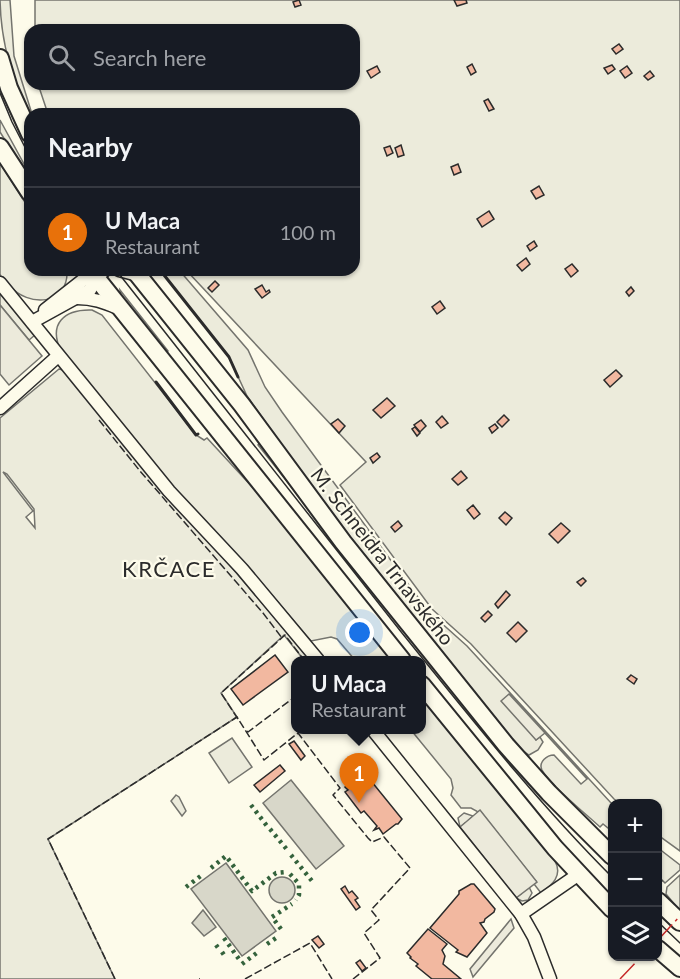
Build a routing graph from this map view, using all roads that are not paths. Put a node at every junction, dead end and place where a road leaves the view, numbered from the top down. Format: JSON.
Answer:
{"nodes":[{"id":1,"x":0,"y":58,"type":"edge"},
{"id":2,"x":24,"y":121,"type":"edge"},
{"id":3,"x":0,"y":147,"type":"edge"},
{"id":4,"x":24,"y":184,"type":"edge"},
{"id":5,"x":73,"y":276,"type":"edge"},
{"id":6,"x":89,"y":276,"type":"edge"},
{"id":7,"x":100,"y":276,"type":"edge"},
{"id":8,"x":139,"y":276,"type":"edge"},
{"id":9,"x":0,"y":283,"type":"edge"},
{"id":10,"x":74,"y":293,"type":"junction"},
{"id":11,"x":122,"y":310,"type":"junction"},
{"id":12,"x":32,"y":322,"type":"junction"},
{"id":13,"x":58,"y":356,"type":"junction"},
{"id":14,"x":0,"y":408,"type":"edge"},
{"id":15,"x":315,"y":656,"type":"edge"},
{"id":16,"x":399,"y":656,"type":"edge"},
{"id":17,"x":426,"y":690,"type":"edge"},
{"id":18,"x":377,"y":734,"type":"edge"},
{"id":19,"x":609,"y":853,"type":"edge"},
{"id":20,"x":579,"y":874,"type":"junction"},
{"id":21,"x":662,"y":905,"type":"edge"},
{"id":22,"x":610,"y":907,"type":"edge"},
{"id":23,"x":521,"y":914,"type":"junction"},
{"id":24,"x":680,"y":922,"type":"edge"},
{"id":25,"x":662,"y":953,"type":"edge"},
{"id":26,"x":680,"y":968,"type":"edge"},
{"id":27,"x":550,"y":979,"type":"edge"}],
"edges":[{"from":1,"to":2,"type":"main road"},
{"from":3,"to":4,"type":"main road"},
{"from":5,"to":10,"type":"street"},
{"from":6,"to":10,"type":"street"},
{"from":7,"to":11,"type":"main road"},
{"from":8,"to":19,"type":"main road","name":"M. Schneidra Trnavského"},
{"from":9,"to":12,"type":"street"},
{"from":10,"to":11,"type":"street"},
{"from":10,"to":12,"type":"street"},
{"from":11,"to":16,"type":"main road"},
{"from":12,"to":13,"type":"street"},
{"from":13,"to":14,"type":"street"},
{"from":13,"to":15,"type":"street"},
{"from":17,"to":20,"type":"main road"},
{"from":18,"to":23,"type":"street"},
{"from":20,"to":22,"type":"main road"},
{"from":20,"to":23,"type":"street"},
{"from":21,"to":24,"type":"main road"},
{"from":23,"to":27,"type":"street"},
{"from":25,"to":26,"type":"main road"}]}
